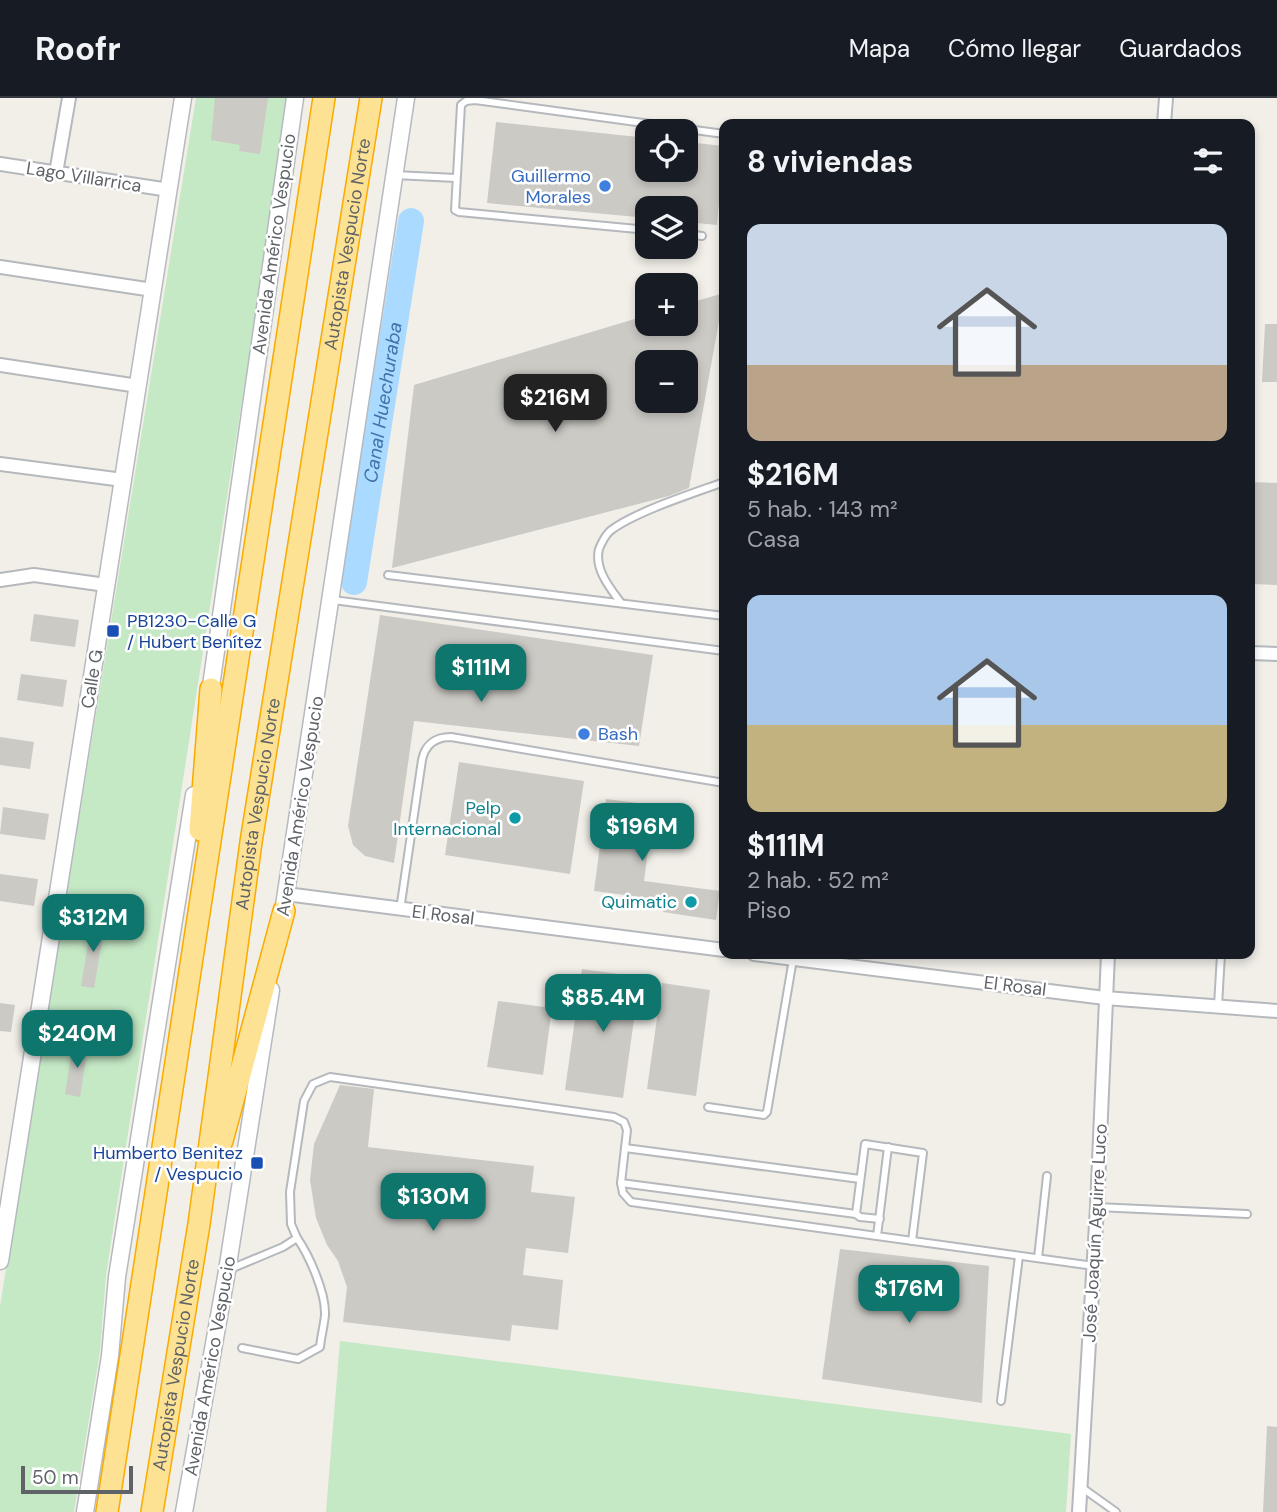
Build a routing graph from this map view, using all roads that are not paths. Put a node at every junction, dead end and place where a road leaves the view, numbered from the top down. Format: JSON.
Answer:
{"nodes":[{"id":1,"x":69,"y":98,"type":"edge"},
{"id":2,"x":183,"y":98,"type":"edge"},
{"id":3,"x":295,"y":98,"type":"edge"},
{"id":4,"x":324,"y":98,"type":"edge"},
{"id":5,"x":371,"y":98,"type":"edge"},
{"id":6,"x":406,"y":98,"type":"edge"},
{"id":7,"x":1166,"y":98,"type":"edge"},
{"id":8,"x":1164,"y":119,"type":"edge"},
{"id":9,"x":719,"y":133,"type":"edge"},
{"id":10,"x":0,"y":164,"type":"edge"},
{"id":11,"x":56,"y":173,"type":"junction"},
{"id":12,"x":394,"y":175,"type":"junction"},
{"id":13,"x":456,"y":178,"type":"junction"},
{"id":14,"x":169,"y":190,"type":"junction"},
{"id":15,"x":635,"y":229,"type":"edge"},
{"id":16,"x":698,"y":236,"type":"edge"},
{"id":17,"x":702,"y":236,"type":"dead end"},
{"id":18,"x":0,"y":267,"type":"edge"},
{"id":19,"x":153,"y":290,"type":"junction"},
{"id":20,"x":0,"y":365,"type":"edge"},
{"id":21,"x":138,"y":386,"type":"junction"},
{"id":22,"x":0,"y":464,"type":"edge"},
{"id":23,"x":123,"y":481,"type":"junction"},
{"id":24,"x":719,"y":484,"type":"edge"},
{"id":25,"x":388,"y":575,"type":"dead end"},
{"id":26,"x":0,"y":580,"type":"edge"},
{"id":27,"x":106,"y":585,"type":"junction"},
{"id":28,"x":331,"y":600,"type":"junction"},
{"id":29,"x":621,"y":603,"type":"junction"},
{"id":30,"x":719,"y":614,"type":"edge"},
{"id":31,"x":719,"y":650,"type":"edge"},
{"id":32,"x":1255,"y":653,"type":"edge"},
{"id":33,"x":1277,"y":654,"type":"edge"},
{"id":34,"x":211,"y":690,"type":"junction"},
{"id":35,"x":719,"y":782,"type":"edge"},
{"id":36,"x":285,"y":903,"type":"junction"},
{"id":37,"x":400,"y":910,"type":"junction"},
{"id":38,"x":719,"y":949,"type":"edge"},
{"id":39,"x":793,"y":959,"type":"joint"},
{"id":40,"x":1108,"y":959,"type":"edge"},
{"id":41,"x":1221,"y":959,"type":"edge"},
{"id":42,"x":1105,"y":998,"type":"junction"},
{"id":43,"x":186,"y":1007,"type":"junction"},
{"id":44,"x":1218,"y":1007,"type":"junction"},
{"id":45,"x":1277,"y":1011,"type":"edge"},
{"id":46,"x":708,"y":1107,"type":"dead end"},
{"id":47,"x":888,"y":1147,"type":"junction"},
{"id":48,"x":625,"y":1148,"type":"junction"},
{"id":49,"x":1047,"y":1176,"type":"dead end"},
{"id":50,"x":860,"y":1179,"type":"junction"},
{"id":51,"x":621,"y":1183,"type":"junction"},
{"id":52,"x":1097,"y":1207,"type":"junction"},
{"id":53,"x":856,"y":1214,"type":"junction"},
{"id":54,"x":1247,"y":1214,"type":"dead end"},
{"id":55,"x":880,"y":1219,"type":"junction"},
{"id":56,"x":200,"y":1224,"type":"junction"},
{"id":57,"x":877,"y":1236,"type":"junction"},
{"id":58,"x":297,"y":1238,"type":"junction"},
{"id":59,"x":912,"y":1241,"type":"junction"},
{"id":60,"x":1020,"y":1256,"type":"junction"},
{"id":61,"x":1038,"y":1258,"type":"junction"},
{"id":62,"x":0,"y":1261,"type":"edge"},
{"id":63,"x":1094,"y":1266,"type":"junction"},
{"id":64,"x":226,"y":1271,"type":"junction"},
{"id":65,"x":242,"y":1348,"type":"dead end"},
{"id":66,"x":1001,"y":1401,"type":"dead end"},
{"id":67,"x":1080,"y":1486,"type":"junction"},
{"id":68,"x":85,"y":1512,"type":"edge"},
{"id":69,"x":107,"y":1512,"type":"edge"},
{"id":70,"x":152,"y":1512,"type":"edge"},
{"id":71,"x":184,"y":1512,"type":"edge"},
{"id":72,"x":1079,"y":1512,"type":"edge"},
{"id":73,"x":1116,"y":1512,"type":"edge"}],
"edges":[{"from":1,"to":11,"type":"street"},
{"from":2,"to":14,"type":"main road","name":"Calle G"},
{"from":3,"to":34,"type":"main road","name":"Avenida Américo Vespucio"},
{"from":4,"to":43,"type":"highway"},
{"from":5,"to":56,"type":"highway","name":"Autopista Vespucio Norte"},
{"from":6,"to":12,"type":"main road","name":"Avenida Américo Vespucio"},
{"from":7,"to":8,"type":"street"},
{"from":9,"to":13,"type":"lane"},
{"from":10,"to":11,"type":"street","name":"Lago Villarrica"},
{"from":11,"to":14,"type":"street","name":"Lago Villarrica"},
{"from":12,"to":13,"type":"lane"},
{"from":12,"to":28,"type":"main road","name":"Avenida Américo Vespucio"},
{"from":13,"to":15,"type":"lane"},
{"from":14,"to":19,"type":"main road","name":"Calle G"},
{"from":16,"to":17,"type":"lane"},
{"from":18,"to":19,"type":"street"},
{"from":19,"to":21,"type":"main road","name":"Calle G"},
{"from":20,"to":21,"type":"street"},
{"from":21,"to":23,"type":"main road","name":"Calle G"},
{"from":22,"to":23,"type":"street"},
{"from":23,"to":27,"type":"main road","name":"Calle G"},
{"from":24,"to":29,"type":"lane"},
{"from":25,"to":29,"type":"lane"},
{"from":26,"to":27,"type":"street"},
{"from":27,"to":62,"type":"main road","name":"Calle G"},
{"from":28,"to":31,"type":"lane"},
{"from":28,"to":36,"type":"main road","name":"Avenida Américo Vespucio"},
{"from":29,"to":30,"type":"lane"},
{"from":32,"to":33,"type":"street"},
{"from":34,"to":43,"type":"highway"},
{"from":34,"to":68,"type":"main road","name":"Avenida Américo Vespucio"},
{"from":35,"to":37,"type":"lane"},
{"from":36,"to":37,"type":"street","name":"El Rosal"},
{"from":36,"to":56,"type":"highway"},
{"from":36,"to":64,"type":"main road","name":"Avenida Américo Vespucio"},
{"from":37,"to":38,"type":"street","name":"El Rosal"},
{"from":39,"to":42,"type":"street","name":"El Rosal"},
{"from":39,"to":46,"type":"lane"},
{"from":40,"to":42,"type":"street","name":"José Joaquín Aguirre Luco"},
{"from":41,"to":44,"type":"lane"},
{"from":42,"to":44,"type":"street","name":"El Rosal"},
{"from":42,"to":52,"type":"street","name":"José Joaquín Aguirre Luco"},
{"from":43,"to":69,"type":"highway"},
{"from":44,"to":45,"type":"street","name":"El Rosal"},
{"from":47,"to":50,"type":"lane"},
{"from":47,"to":55,"type":"lane"},
{"from":47,"to":59,"type":"lane"},
{"from":48,"to":50,"type":"lane"},
{"from":48,"to":51,"type":"lane"},
{"from":48,"to":58,"type":"lane"},
{"from":49,"to":61,"type":"lane"},
{"from":50,"to":53,"type":"lane"},
{"from":51,"to":53,"type":"lane"},
{"from":51,"to":57,"type":"lane"},
{"from":52,"to":54,"type":"lane"},
{"from":52,"to":63,"type":"street","name":"José Joaquín Aguirre Luco"},
{"from":53,"to":55,"type":"lane"},
{"from":55,"to":57,"type":"lane"},
{"from":56,"to":70,"type":"highway","name":"Autopista Vespucio Norte"},
{"from":57,"to":59,"type":"lane"},
{"from":58,"to":64,"type":"lane"},
{"from":58,"to":65,"type":"lane"},
{"from":59,"to":60,"type":"lane"},
{"from":60,"to":61,"type":"lane"},
{"from":60,"to":66,"type":"lane"},
{"from":61,"to":63,"type":"lane"},
{"from":63,"to":67,"type":"street","name":"José Joaquín Aguirre Luco"},
{"from":64,"to":71,"type":"main road","name":"Avenida Américo Vespucio"},
{"from":67,"to":72,"type":"street","name":"José Joaquín Aguirre Luco"},
{"from":67,"to":73,"type":"lane"}]}
